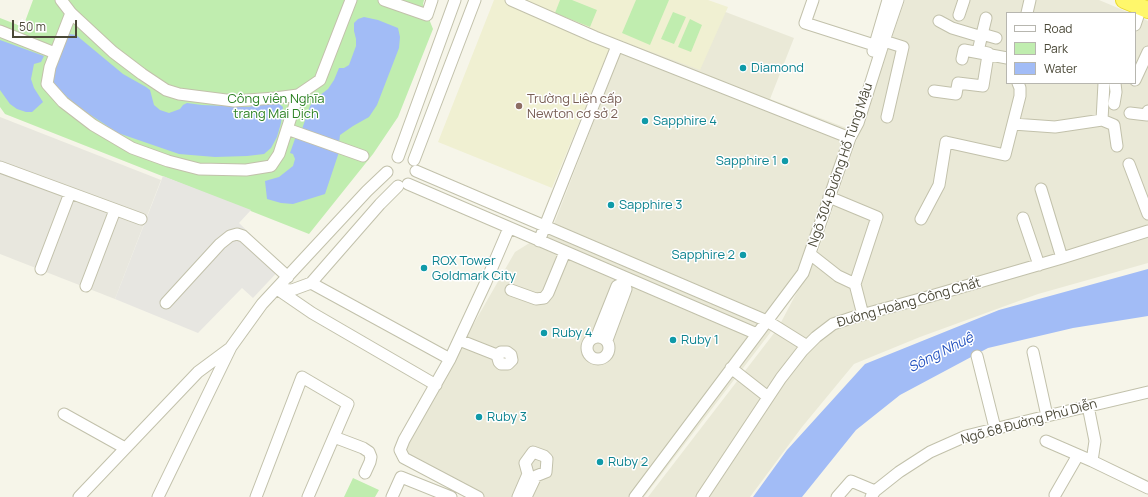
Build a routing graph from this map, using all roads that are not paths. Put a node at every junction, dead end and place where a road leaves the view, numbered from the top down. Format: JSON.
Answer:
{"nodes":[{"id":1,"x":61,"y":0,"type":"edge"},
{"id":2,"x":351,"y":0,"type":"edge"},
{"id":3,"x":384,"y":0,"type":"edge"},
{"id":4,"x":432,"y":0,"type":"edge"},
{"id":5,"x":455,"y":0,"type":"edge"},
{"id":6,"x":475,"y":0,"type":"edge"},
{"id":7,"x":511,"y":0,"type":"edge"},
{"id":8,"x":813,"y":0,"type":"edge"},
{"id":9,"x":890,"y":0,"type":"edge"},
{"id":10,"x":964,"y":0,"type":"edge"},
{"id":11,"x":1030,"y":0,"type":"edge"},
{"id":12,"x":1124,"y":0,"type":"edge"},
{"id":13,"x":1144,"y":8,"type":"edge"},
{"id":14,"x":1027,"y":12,"type":"edge"},
{"id":15,"x":71,"y":13,"type":"junction"},
{"id":16,"x":959,"y":15,"type":"dead end"},
{"id":17,"x":986,"y":18,"type":"dead end"},
{"id":18,"x":939,"y":21,"type":"dead end"},
{"id":19,"x":1136,"y":23,"type":"edge"},
{"id":20,"x":0,"y":31,"type":"edge"},
{"id":21,"x":982,"y":36,"type":"junction"},
{"id":22,"x":996,"y":38,"type":"dead end"},
{"id":23,"x":879,"y":43,"type":"junction"},
{"id":24,"x":617,"y":46,"type":"junction"},
{"id":25,"x":1148,"y":52,"type":"edge"},
{"id":26,"x":55,"y":53,"type":"junction"},
{"id":27,"x":988,"y":55,"type":"junction"},
{"id":28,"x":1006,"y":58,"type":"edge"},
{"id":29,"x":962,"y":59,"type":"dead end"},
{"id":30,"x":1136,"y":78,"type":"edge"},
{"id":31,"x":1018,"y":84,"type":"edge"},
{"id":32,"x":1104,"y":84,"type":"edge"},
{"id":33,"x":1116,"y":84,"type":"edge"},
{"id":34,"x":934,"y":91,"type":"dead end"},
{"id":35,"x":298,"y":95,"type":"junction"},
{"id":36,"x":1114,"y":104,"type":"dead end"},
{"id":37,"x":1148,"y":111,"type":"edge"},
{"id":38,"x":1130,"y":113,"type":"dead end"},
{"id":39,"x":887,"y":117,"type":"dead end"},
{"id":40,"x":1102,"y":120,"type":"junction"},
{"id":41,"x":1013,"y":124,"type":"junction"},
{"id":42,"x":287,"y":128,"type":"junction"},
{"id":43,"x":850,"y":138,"type":"junction"},
{"id":44,"x":1117,"y":146,"type":"dead end"},
{"id":45,"x":363,"y":156,"type":"dead end"},
{"id":46,"x":398,"y":157,"type":"junction"},
{"id":47,"x":1130,"y":164,"type":"dead end"},
{"id":48,"x":415,"y":166,"type":"junction"},
{"id":49,"x":1,"y":170,"type":"edge"},
{"id":50,"x":386,"y":172,"type":"junction"},
{"id":51,"x":403,"y":185,"type":"junction"},
{"id":52,"x":1041,"y":189,"type":"dead end"},
{"id":53,"x":70,"y":193,"type":"junction"},
{"id":54,"x":829,"y":197,"type":"junction"},
{"id":55,"x":115,"y":210,"type":"junction"},
{"id":56,"x":1148,"y":214,"type":"edge"},
{"id":57,"x":1023,"y":218,"type":"dead end"},
{"id":58,"x":141,"y":219,"type":"dead end"},
{"id":59,"x":921,"y":219,"type":"dead end"},
{"id":60,"x":545,"y":226,"type":"junction"},
{"id":61,"x":508,"y":228,"type":"junction"},
{"id":62,"x":1148,"y":231,"type":"edge"},
{"id":63,"x":539,"y":241,"type":"junction"},
{"id":64,"x":565,"y":252,"type":"junction"},
{"id":65,"x":810,"y":254,"type":"junction"},
{"id":66,"x":1062,"y":258,"type":"junction"},
{"id":67,"x":1039,"y":265,"type":"junction"},
{"id":68,"x":41,"y":269,"type":"dead end"},
{"id":69,"x":288,"y":277,"type":"junction"},
{"id":70,"x":666,"y":277,"type":"junction"},
{"id":71,"x":625,"y":281,"type":"junction"},
{"id":72,"x":311,"y":283,"type":"junction"},
{"id":73,"x":855,"y":284,"type":"junction"},
{"id":74,"x":86,"y":286,"type":"dead end"},
{"id":75,"x":277,"y":289,"type":"junction"},
{"id":76,"x":511,"y":290,"type":"dead end"},
{"id":77,"x":660,"y":293,"type":"junction"},
{"id":78,"x":166,"y":303,"type":"dead end"},
{"id":79,"x":863,"y":315,"type":"junction"},
{"id":80,"x":767,"y":321,"type":"junction"},
{"id":81,"x":757,"y":334,"type":"junction"},
{"id":82,"x":602,"y":338,"type":"dead end"},
{"id":83,"x":459,"y":340,"type":"junction"},
{"id":84,"x":807,"y":346,"type":"junction"},
{"id":85,"x":231,"y":347,"type":"junction"},
{"id":86,"x":1033,"y":352,"type":"dead end"},
{"id":87,"x":497,"y":355,"type":"dead end"},
{"id":88,"x":977,"y":356,"type":"dead end"},
{"id":89,"x":450,"y":359,"type":"junction"},
{"id":90,"x":731,"y":368,"type":"junction"},
{"id":91,"x":436,"y":385,"type":"junction"},
{"id":92,"x":1148,"y":392,"type":"edge"},
{"id":93,"x":768,"y":397,"type":"junction"},
{"id":94,"x":1088,"y":406,"type":"junction"},
{"id":95,"x":64,"y":414,"type":"dead end"},
{"id":96,"x":1047,"y":416,"type":"junction"},
{"id":97,"x":995,"y":428,"type":"junction"},
{"id":98,"x":334,"y":437,"type":"junction"},
{"id":99,"x":1046,"y":441,"type":"dead end"},
{"id":100,"x":125,"y":448,"type":"junction"},
{"id":101,"x":1078,"y":455,"type":"junction"},
{"id":102,"x":1092,"y":460,"type":"junction"},
{"id":103,"x":365,"y":472,"type":"dead end"},
{"id":104,"x":1148,"y":488,"type":"edge"},
{"id":105,"x":458,"y":492,"type":"edge"},
{"id":106,"x":873,"y":494,"type":"edge"},
{"id":107,"x":1055,"y":495,"type":"dead end"},
{"id":108,"x":79,"y":497,"type":"edge"},
{"id":109,"x":158,"y":497,"type":"edge"},
{"id":110,"x":256,"y":497,"type":"edge"},
{"id":111,"x":308,"y":497,"type":"edge"},
{"id":112,"x":392,"y":497,"type":"edge"},
{"id":113,"x":452,"y":497,"type":"edge"},
{"id":114,"x":478,"y":497,"type":"edge"},
{"id":115,"x":518,"y":497,"type":"edge"},
{"id":116,"x":526,"y":497,"type":"edge"},
{"id":117,"x":635,"y":497,"type":"edge"},
{"id":118,"x":702,"y":497,"type":"edge"},
{"id":119,"x":837,"y":497,"type":"edge"}],
"edges":[{"from":1,"to":15,"type":"street"},
{"from":2,"to":35,"type":"street"},
{"from":3,"to":4,"type":"street"},
{"from":5,"to":46,"type":"street"},
{"from":6,"to":48,"type":"street"},
{"from":7,"to":24,"type":"street"},
{"from":8,"to":23,"type":"street"},
{"from":9,"to":23,"type":"street"},
{"from":10,"to":16,"type":"street"},
{"from":11,"to":14,"type":"street"},
{"from":12,"to":13,"type":"highway"},
{"from":13,"to":19,"type":"street"},
{"from":15,"to":26,"type":"street"},
{"from":15,"to":35,"type":"street"},
{"from":17,"to":21,"type":"street"},
{"from":18,"to":21,"type":"street"},
{"from":20,"to":26,"type":"street"},
{"from":21,"to":22,"type":"street"},
{"from":21,"to":27,"type":"street"},
{"from":23,"to":39,"type":"street"},
{"from":23,"to":43,"type":"street","name":"Ngõ 304 Đường Hồ Tùng Mậu"},
{"from":24,"to":43,"type":"street"},
{"from":24,"to":60,"type":"street"},
{"from":25,"to":30,"type":"street"},
{"from":26,"to":42,"type":"street"},
{"from":27,"to":28,"type":"street"},
{"from":27,"to":29,"type":"street"},
{"from":27,"to":34,"type":"street"},
{"from":31,"to":41,"type":"street"},
{"from":32,"to":40,"type":"street"},
{"from":33,"to":36,"type":"street"},
{"from":35,"to":42,"type":"street"},
{"from":37,"to":38,"type":"street"},
{"from":40,"to":41,"type":"street"},
{"from":40,"to":44,"type":"street"},
{"from":41,"to":59,"type":"street"},
{"from":42,"to":45,"type":"street"},
{"from":43,"to":54,"type":"street","name":"Ngõ 304 Đường Hồ Tùng Mậu"},
{"from":46,"to":48,"type":"street"},
{"from":46,"to":50,"type":"street"},
{"from":47,"to":56,"type":"street"},
{"from":48,"to":51,"type":"street"},
{"from":48,"to":60,"type":"street"},
{"from":49,"to":53,"type":"street"},
{"from":50,"to":51,"type":"street"},
{"from":50,"to":69,"type":"street"},
{"from":51,"to":61,"type":"street"},
{"from":51,"to":72,"type":"street"},
{"from":52,"to":66,"type":"street"},
{"from":53,"to":55,"type":"street"},
{"from":53,"to":68,"type":"street"},
{"from":54,"to":65,"type":"street","name":"Ngõ 304 Đường Hồ Tùng Mậu"},
{"from":54,"to":73,"type":"street"},
{"from":55,"to":58,"type":"street"},
{"from":55,"to":74,"type":"street"},
{"from":57,"to":67,"type":"street"},
{"from":60,"to":63,"type":"street"},
{"from":60,"to":70,"type":"street"},
{"from":61,"to":63,"type":"street"},
{"from":61,"to":83,"type":"street"},
{"from":62,"to":66,"type":"street","name":"Đường Hoàng Công Chất"},
{"from":63,"to":64,"type":"street"},
{"from":64,"to":71,"type":"street"},
{"from":64,"to":76,"type":"street"},
{"from":65,"to":73,"type":"street"},
{"from":65,"to":80,"type":"street","name":"Ngõ 304 Đường Hồ Tùng Mậu"},
{"from":66,"to":67,"type":"street","name":"Đường Hoàng Công Chất"},
{"from":67,"to":79,"type":"street","name":"Đường Hoàng Công Chất"},
{"from":69,"to":75,"type":"street"},
{"from":69,"to":78,"type":"street"},
{"from":70,"to":77,"type":"street"},
{"from":70,"to":80,"type":"street"},
{"from":71,"to":77,"type":"street"},
{"from":71,"to":82,"type":"street"},
{"from":72,"to":75,"type":"street"},
{"from":72,"to":89,"type":"street"},
{"from":73,"to":79,"type":"street"},
{"from":75,"to":85,"type":"street"},
{"from":75,"to":91,"type":"street"},
{"from":77,"to":81,"type":"street"},
{"from":79,"to":84,"type":"street","name":"Đường Hoàng Công Chất"},
{"from":80,"to":81,"type":"street","name":"Ngõ 304 Đường Hồ Tùng Mậu"},
{"from":80,"to":84,"type":"street"},
{"from":81,"to":90,"type":"street","name":"Ngõ 304 Đường Hồ Tùng Mậu"},
{"from":83,"to":87,"type":"street"},
{"from":83,"to":89,"type":"street"},
{"from":84,"to":93,"type":"street","name":"Đường Hoàng Công Chất"},
{"from":85,"to":100,"type":"street"},
{"from":85,"to":109,"type":"street"},
{"from":86,"to":96,"type":"street"},
{"from":88,"to":97,"type":"street"},
{"from":89,"to":91,"type":"street"},
{"from":90,"to":93,"type":"street"},
{"from":90,"to":117,"type":"street","name":"Ngõ 304 Đường Hồ Tùng Mậu"},
{"from":91,"to":105,"type":"street"},
{"from":92,"to":94,"type":"street","name":"Ngõ 68 Đường Phú Diễn"},
{"from":93,"to":118,"type":"street","name":"Đường Hoàng Công Chất"},
{"from":94,"to":96,"type":"street","name":"Ngõ 68 Đường Phú Diễn"},
{"from":94,"to":102,"type":"street"},
{"from":95,"to":100,"type":"street"},
{"from":96,"to":97,"type":"street","name":"Ngõ 68 Đường Phú Diễn"},
{"from":97,"to":106,"type":"street","name":"Ngõ 68 Đường Phú Diễn"},
{"from":98,"to":103,"type":"street"},
{"from":98,"to":110,"type":"street"},
{"from":98,"to":111,"type":"street"},
{"from":99,"to":101,"type":"street"},
{"from":100,"to":108,"type":"street"},
{"from":101,"to":102,"type":"street"},
{"from":101,"to":107,"type":"street"},
{"from":102,"to":104,"type":"street"},
{"from":105,"to":114,"type":"street"},
{"from":106,"to":119,"type":"street","name":"Ngõ 68 Đường Phú Diễn"},
{"from":112,"to":113,"type":"street"},
{"from":115,"to":116,"type":"street"}]}
